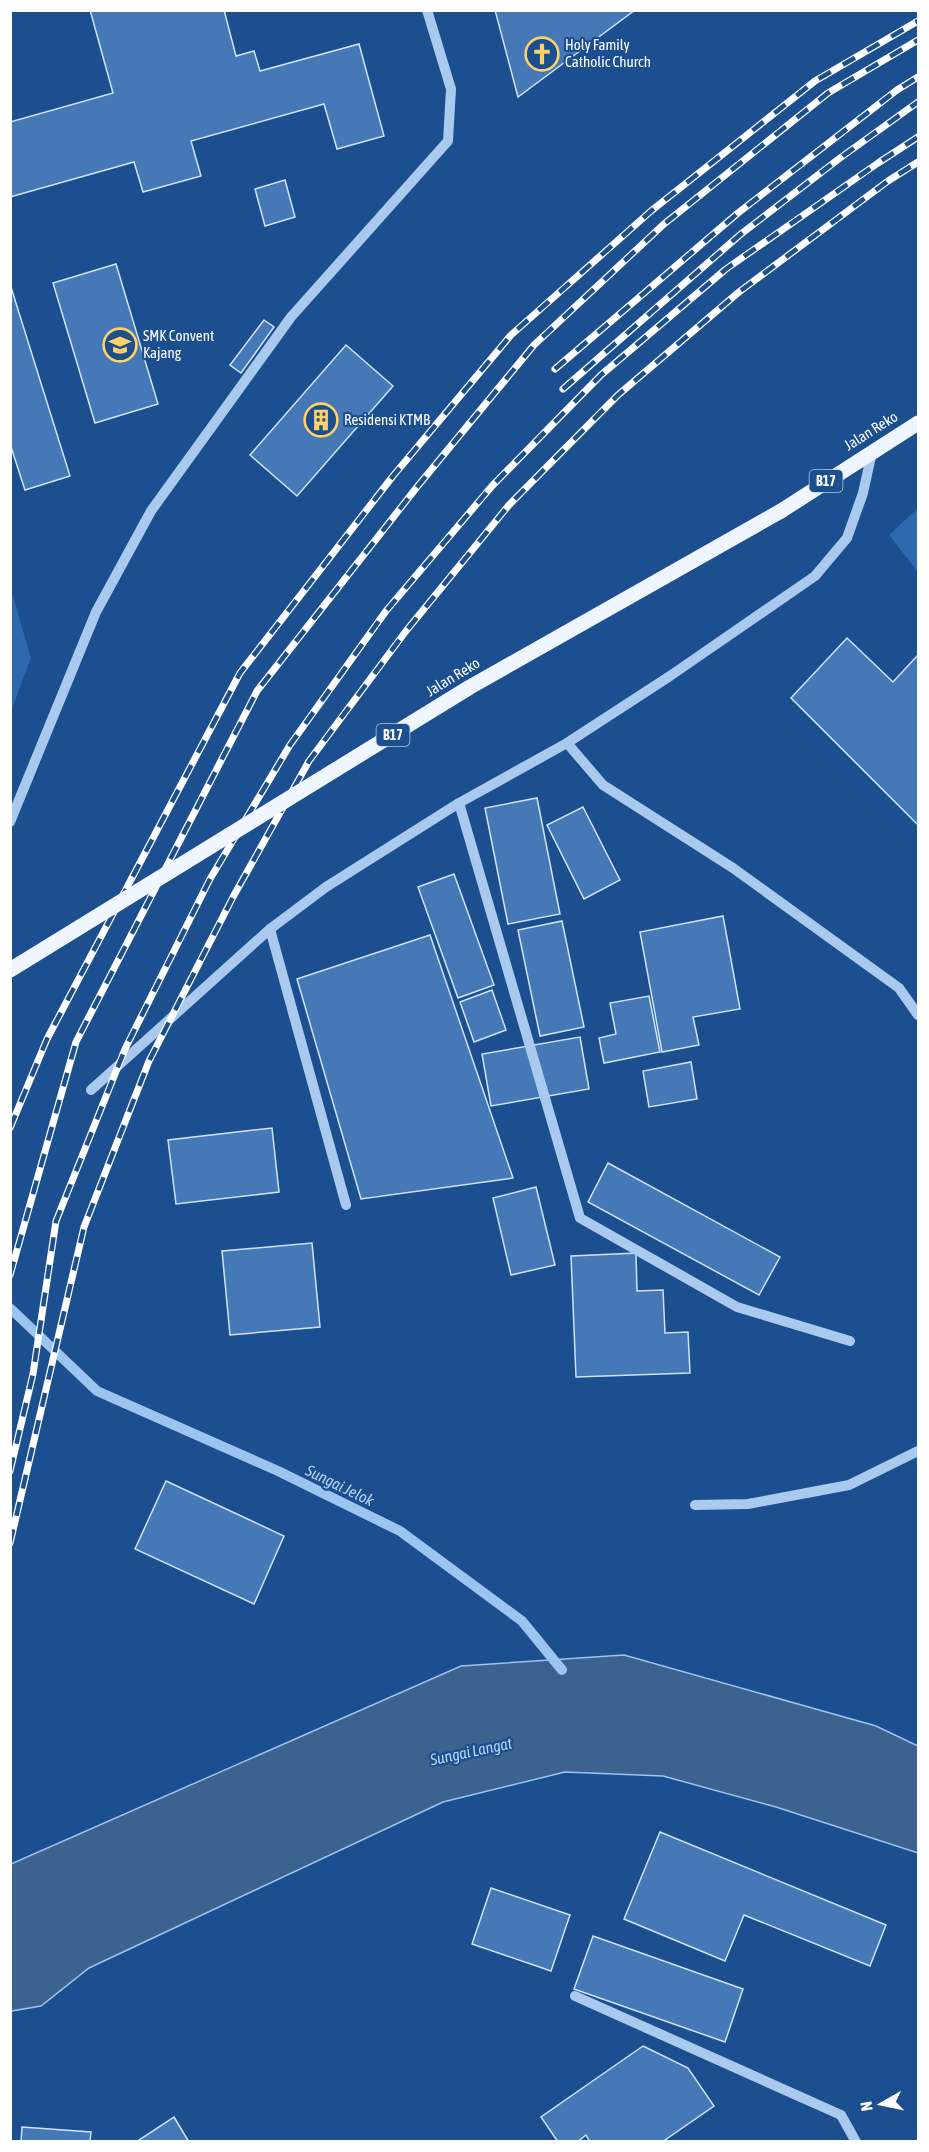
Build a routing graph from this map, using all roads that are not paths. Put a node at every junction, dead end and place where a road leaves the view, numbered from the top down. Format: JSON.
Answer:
{"nodes":[{"id":1,"x":427,"y":10,"type":"edge"},
{"id":2,"x":918,"y":423,"type":"edge"},
{"id":3,"x":872,"y":452,"type":"junction"},
{"id":4,"x":567,"y":743,"type":"junction"},
{"id":5,"x":459,"y":803,"type":"junction"},
{"id":6,"x":10,"y":822,"type":"edge"},
{"id":7,"x":270,"y":929,"type":"junction"},
{"id":8,"x":10,"y":970,"type":"edge"},
{"id":9,"x":918,"y":1015,"type":"edge"},
{"id":10,"x":91,"y":1090,"type":"dead end"},
{"id":11,"x":346,"y":1205,"type":"dead end"},
{"id":12,"x":850,"y":1341,"type":"dead end"},
{"id":13,"x":918,"y":1451,"type":"edge"},
{"id":14,"x":695,"y":1505,"type":"dead end"},
{"id":15,"x":575,"y":1996,"type":"dead end"},
{"id":16,"x":856,"y":2142,"type":"edge"}],
"edges":[{"from":1,"to":6,"type":"street"},
{"from":2,"to":3,"type":"main road","name":"Jalan Reko","number":"B17"},
{"from":3,"to":4,"type":"street"},
{"from":3,"to":8,"type":"main road","name":"Jalan Reko","number":"B17","bridge":true},
{"from":4,"to":5,"type":"street"},
{"from":4,"to":9,"type":"street"},
{"from":5,"to":7,"type":"street"},
{"from":5,"to":12,"type":"street"},
{"from":7,"to":10,"type":"street"},
{"from":7,"to":11,"type":"street"},
{"from":13,"to":14,"type":"street"},
{"from":15,"to":16,"type":"street"}]}
